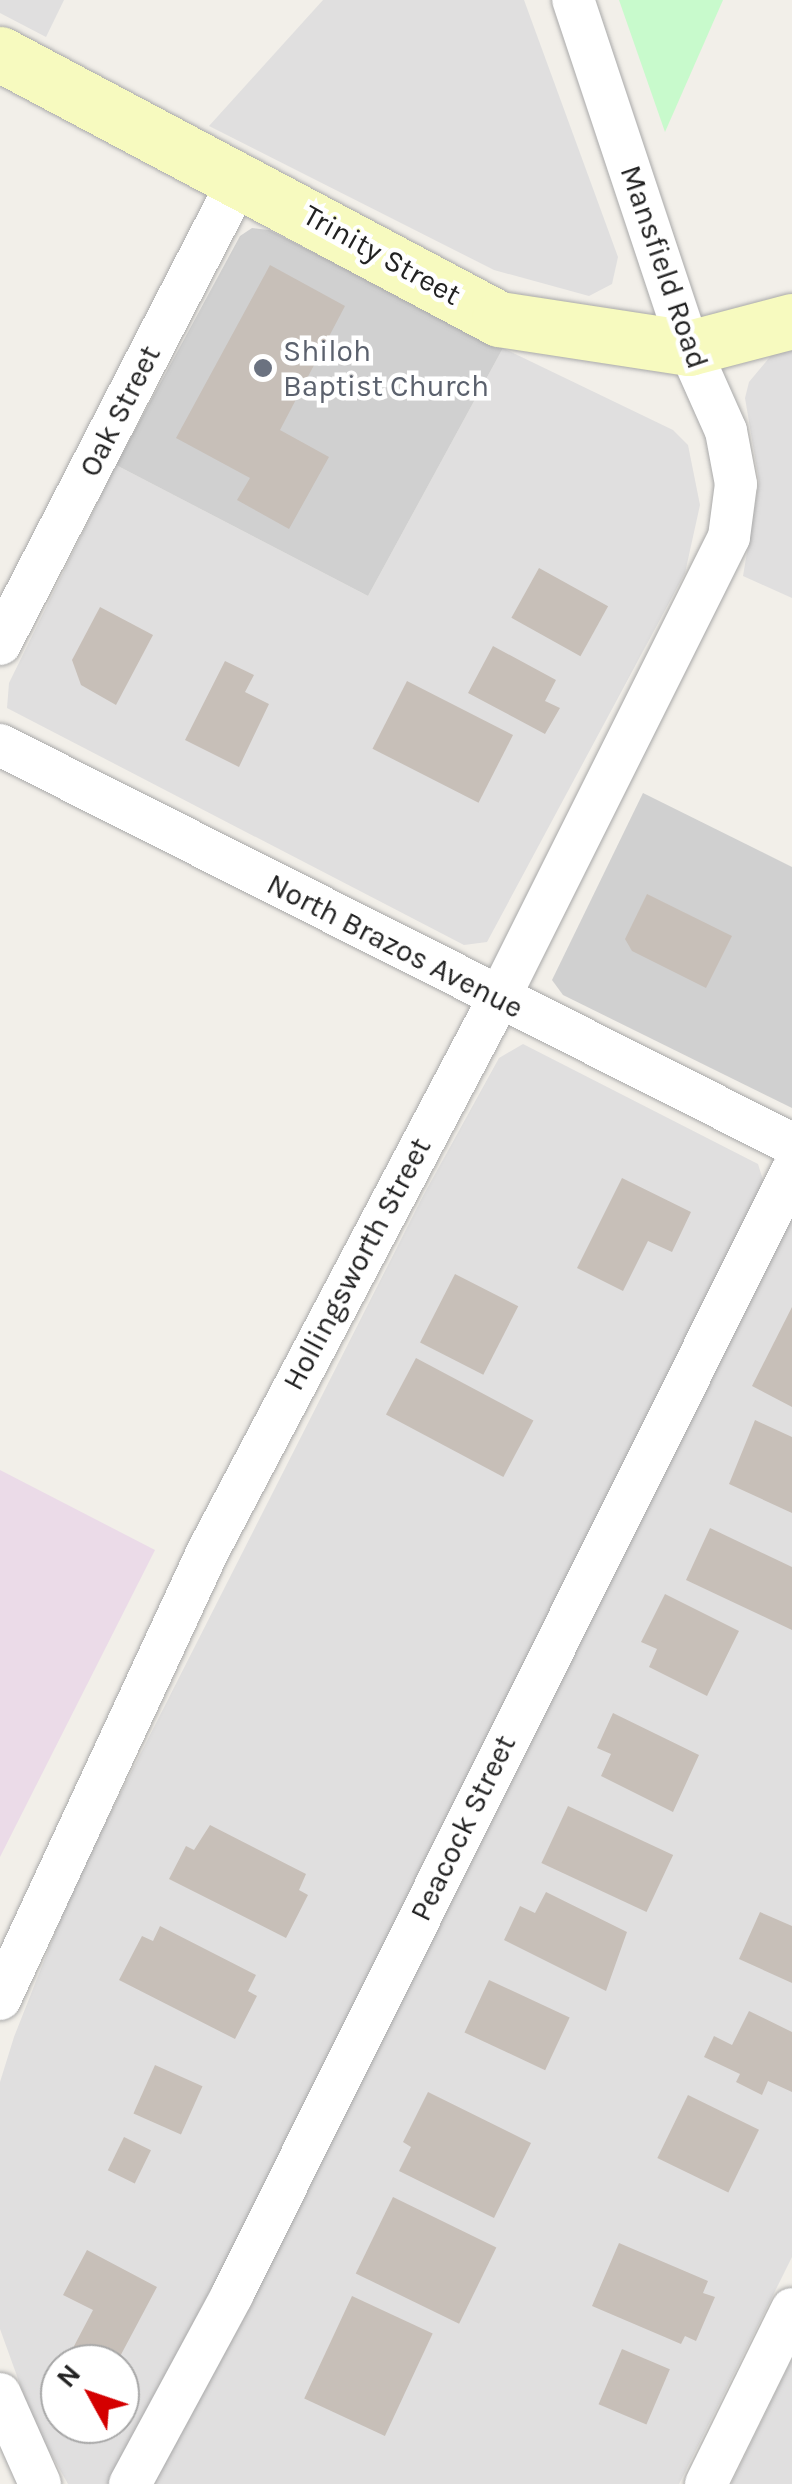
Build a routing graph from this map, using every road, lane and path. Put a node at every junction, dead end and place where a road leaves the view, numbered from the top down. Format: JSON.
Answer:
{"nodes":[{"id":1,"x":573,"y":0,"type":"edge"},
{"id":2,"x":0,"y":54,"type":"edge"},
{"id":3,"x":240,"y":178,"type":"junction"},
{"id":4,"x":792,"y":321,"type":"edge"},
{"id":5,"x":689,"y":348,"type":"junction"},
{"id":6,"x":729,"y":537,"type":"joint"},
{"id":7,"x":0,"y":644,"type":"edge"},
{"id":8,"x":0,"y":745,"type":"edge"},
{"id":9,"x":499,"y":998,"type":"junction"},
{"id":10,"x":792,"y":1144,"type":"edge"},
{"id":11,"x":792,"y":1171,"type":"edge"},
{"id":12,"x":0,"y":1999,"type":"edge"},
{"id":13,"x":792,"y":2309,"type":"edge"},
{"id":14,"x":0,"y":2394,"type":"edge"},
{"id":15,"x":40,"y":2484,"type":"edge"},
{"id":16,"x":130,"y":2484,"type":"edge"},
{"id":17,"x":706,"y":2484,"type":"edge"}],
"edges":[{"from":1,"to":5,"type":"street","name":"Mansfield Road"},
{"from":2,"to":3,"type":"street","name":"Trinity Street"},
{"from":3,"to":5,"type":"street","name":"Trinity Street"},
{"from":3,"to":7,"type":"street","name":"Oak Street"},
{"from":4,"to":5,"type":"street","name":"Trinity Street"},
{"from":5,"to":6,"type":"street","name":"Mansfield Road"},
{"from":6,"to":9,"type":"street","name":"Hollingsworth Street"},
{"from":8,"to":9,"type":"street","name":"North Brazos Avenue"},
{"from":9,"to":10,"type":"street","name":"North Brazos Avenue"},
{"from":9,"to":12,"type":"street","name":"Hollingsworth Street"},
{"from":11,"to":16,"type":"street","name":"Peacock Street"},
{"from":13,"to":17,"type":"street"},
{"from":14,"to":15,"type":"street"}]}
